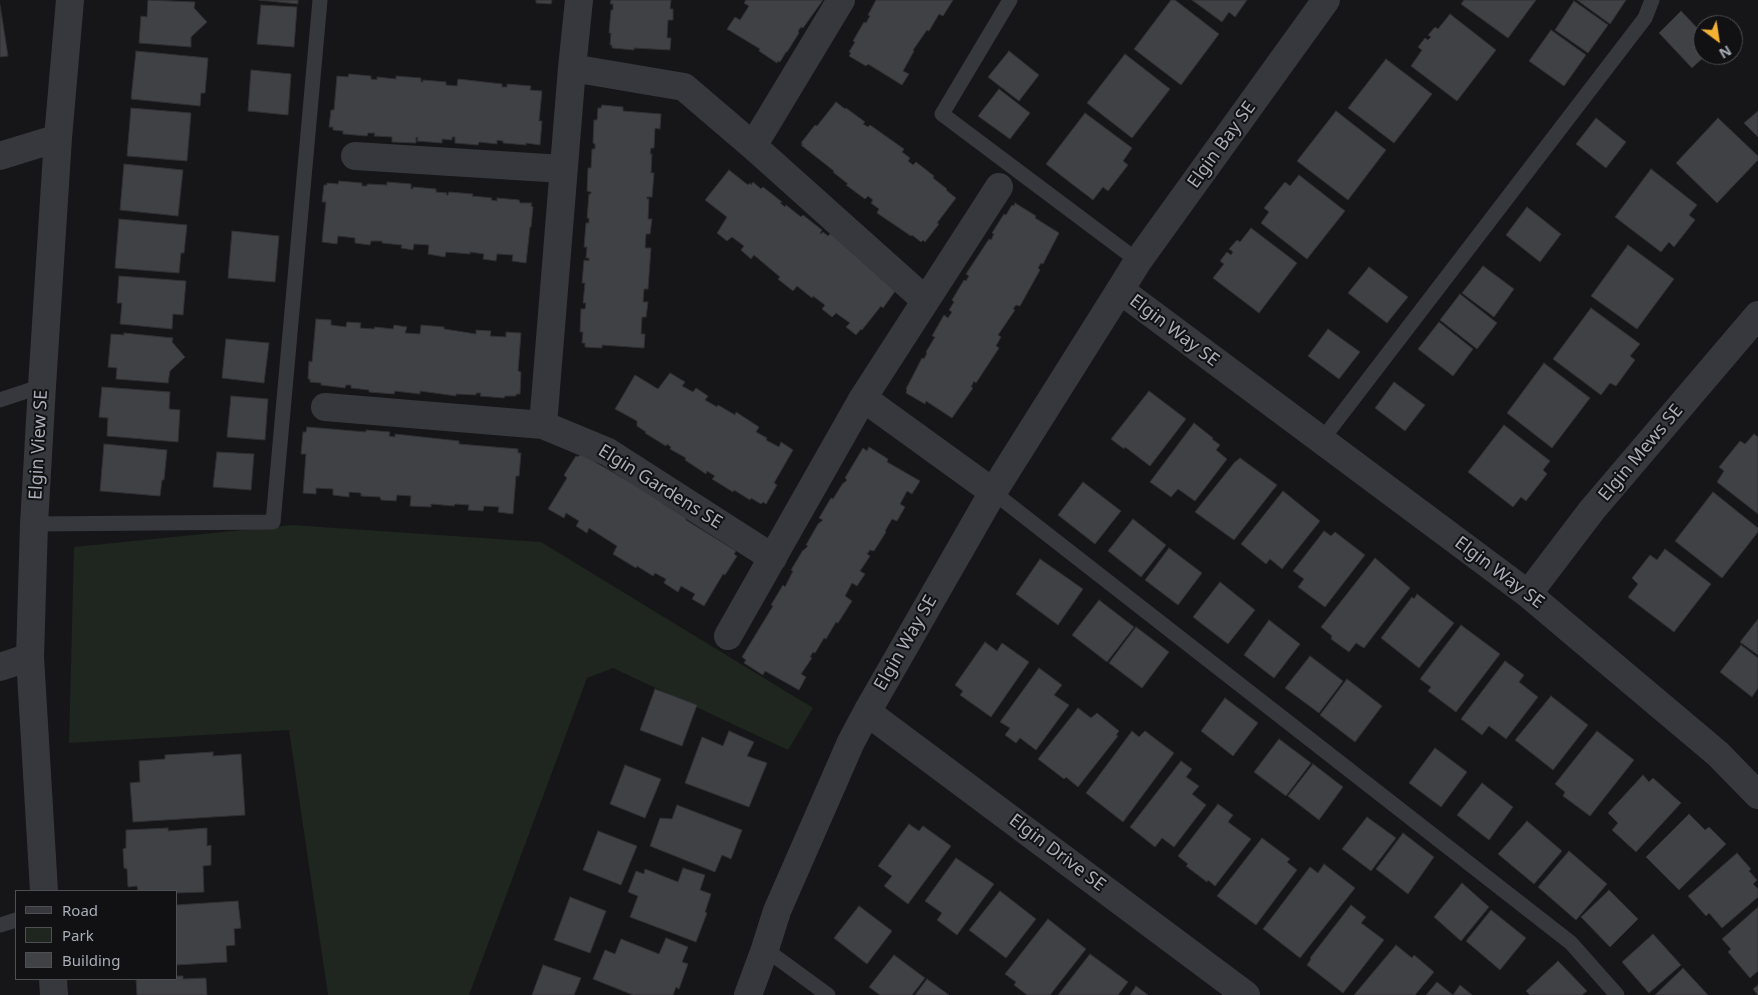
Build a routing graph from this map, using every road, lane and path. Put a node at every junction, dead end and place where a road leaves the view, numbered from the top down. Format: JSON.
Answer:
{"nodes":[{"id":1,"x":70,"y":0,"type":"edge"},
{"id":2,"x":320,"y":0,"type":"edge"},
{"id":3,"x":579,"y":0,"type":"edge"},
{"id":4,"x":841,"y":0,"type":"edge"},
{"id":5,"x":1010,"y":0,"type":"edge"},
{"id":6,"x":1326,"y":0,"type":"edge"},
{"id":7,"x":1652,"y":0,"type":"edge"},
{"id":8,"x":572,"y":68,"type":"junction"},
{"id":9,"x":58,"y":138,"type":"junction"},
{"id":10,"x":753,"y":146,"type":"junction"},
{"id":11,"x":0,"y":156,"type":"edge"},
{"id":12,"x":355,"y":156,"type":"dead end"},
{"id":13,"x":563,"y":169,"type":"junction"},
{"id":14,"x":999,"y":188,"type":"dead end"},
{"id":15,"x":1138,"y":261,"type":"junction"},
{"id":16,"x":1120,"y":290,"type":"junction"},
{"id":17,"x":925,"y":300,"type":"junction"},
{"id":18,"x":1758,"y":315,"type":"edge"},
{"id":19,"x":42,"y":386,"type":"junction"},
{"id":20,"x":863,"y":398,"type":"junction"},
{"id":21,"x":0,"y":400,"type":"edge"},
{"id":22,"x":325,"y":407,"type":"dead end"},
{"id":23,"x":543,"y":425,"type":"junction"},
{"id":24,"x":1321,"y":441,"type":"junction"},
{"id":25,"x":993,"y":492,"type":"junction"},
{"id":26,"x":34,"y":524,"type":"junction"},
{"id":27,"x":773,"y":558,"type":"junction"},
{"id":28,"x":1528,"y":594,"type":"junction"},
{"id":29,"x":728,"y":636,"type":"dead end"},
{"id":30,"x":30,"y":657,"type":"junction"},
{"id":31,"x":0,"y":667,"type":"edge"},
{"id":32,"x":867,"y":712,"type":"junction"},
{"id":33,"x":1758,"y":795,"type":"edge"},
{"id":34,"x":44,"y":890,"type":"edge"},
{"id":35,"x":15,"y":920,"type":"edge"},
{"id":36,"x":0,"y":925,"type":"edge"},
{"id":37,"x":765,"y":949,"type":"junction"},
{"id":38,"x":52,"y":980,"type":"edge"},
{"id":39,"x":54,"y":995,"type":"edge"},
{"id":40,"x":748,"y":995,"type":"edge"},
{"id":41,"x":828,"y":995,"type":"edge"},
{"id":42,"x":1246,"y":995,"type":"edge"},
{"id":43,"x":1617,"y":995,"type":"edge"}],
"edges":[{"from":1,"to":9,"type":"street","name":"Elgin View SE"},
{"from":2,"to":26,"type":"lane"},
{"from":3,"to":8,"type":"street"},
{"from":4,"to":10,"type":"street"},
{"from":5,"to":15,"type":"lane"},
{"from":6,"to":15,"type":"street","name":"Elgin Bay SE"},
{"from":7,"to":24,"type":"lane"},
{"from":8,"to":10,"type":"street"},
{"from":8,"to":13,"type":"street"},
{"from":9,"to":11,"type":"street"},
{"from":9,"to":19,"type":"street","name":"Elgin View SE"},
{"from":10,"to":17,"type":"street"},
{"from":12,"to":13,"type":"street"},
{"from":13,"to":23,"type":"street"},
{"from":14,"to":17,"type":"street"},
{"from":15,"to":16,"type":"street","name":"Elgin Bay SE"},
{"from":16,"to":24,"type":"street","name":"Elgin Way SE"},
{"from":16,"to":25,"type":"street","name":"Elgin Way SE"},
{"from":17,"to":20,"type":"street"},
{"from":18,"to":28,"type":"street","name":"Elgin Mews SE"},
{"from":19,"to":21,"type":"lane"},
{"from":19,"to":26,"type":"street","name":"Elgin View SE"},
{"from":20,"to":25,"type":"street"},
{"from":20,"to":27,"type":"street"},
{"from":22,"to":23,"type":"street","name":"Elgin Gardens SE"},
{"from":23,"to":27,"type":"street","name":"Elgin Gardens SE"},
{"from":24,"to":28,"type":"street","name":"Elgin Way SE"},
{"from":25,"to":32,"type":"street","name":"Elgin Way SE"},
{"from":25,"to":43,"type":"lane"},
{"from":26,"to":30,"type":"street","name":"Elgin View SE"},
{"from":27,"to":29,"type":"street"},
{"from":28,"to":33,"type":"street","name":"Elgin Way SE"},
{"from":30,"to":31,"type":"street"},
{"from":30,"to":34,"type":"street","name":"Elgin View SE"},
{"from":32,"to":37,"type":"street","name":"Elgin Way SE"},
{"from":32,"to":42,"type":"street","name":"Elgin Drive SE"},
{"from":35,"to":36,"type":"lane"},
{"from":37,"to":40,"type":"street","name":"Elgin Way SE"},
{"from":37,"to":41,"type":"lane"},
{"from":38,"to":39,"type":"street"}]}
